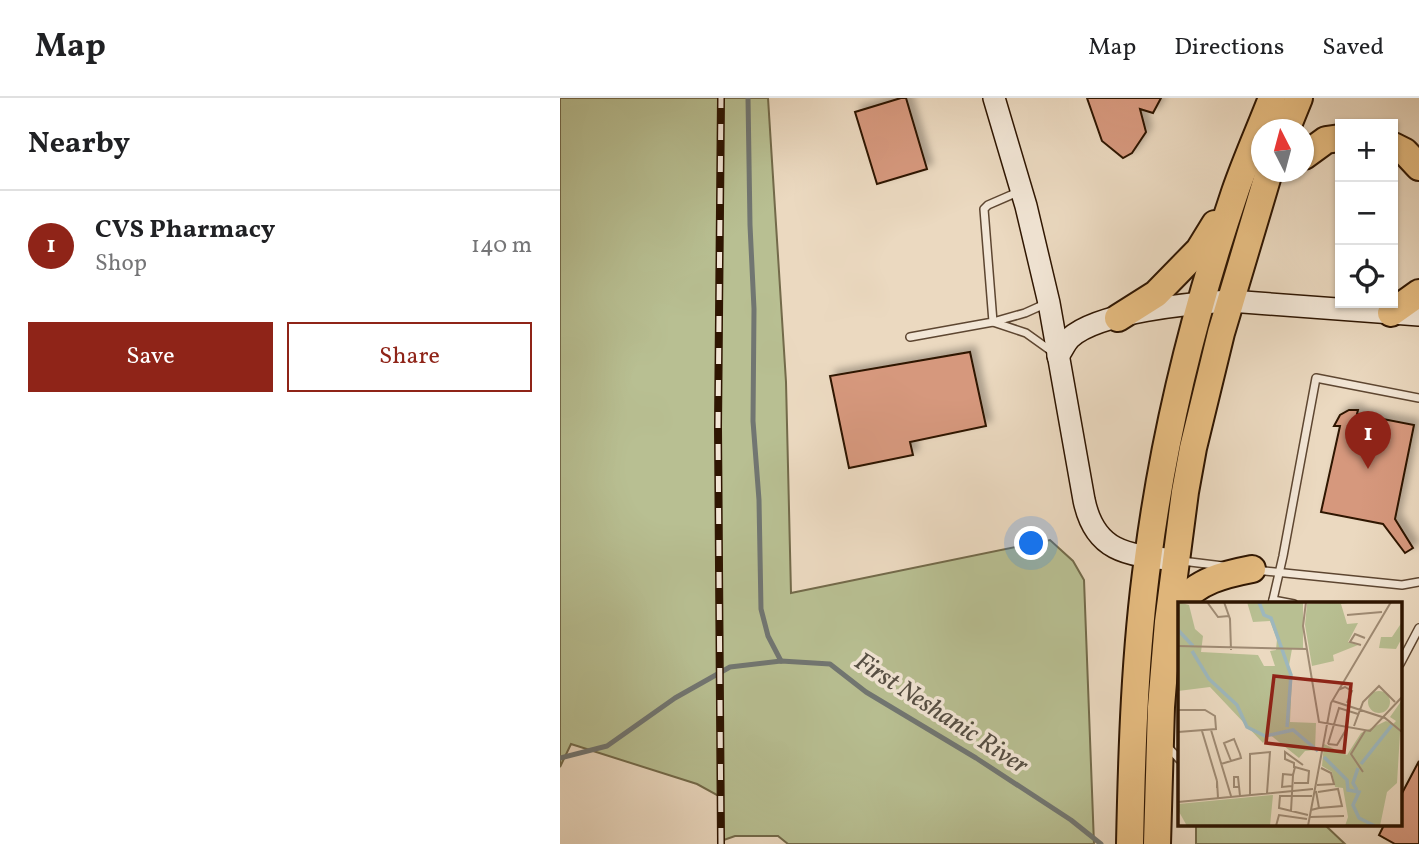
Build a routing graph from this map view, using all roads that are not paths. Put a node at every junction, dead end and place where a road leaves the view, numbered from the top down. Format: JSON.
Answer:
{"nodes":[{"id":1,"x":994,"y":98,"type":"edge"},
{"id":2,"x":1272,"y":98,"type":"edge"},
{"id":3,"x":1299,"y":98,"type":"edge"},
{"id":4,"x":1290,"y":119,"type":"edge"},
{"id":5,"x":1335,"y":139,"type":"edge"},
{"id":6,"x":1398,"y":148,"type":"edge"},
{"id":7,"x":1314,"y":149,"type":"edge"},
{"id":8,"x":1419,"y":167,"type":"edge"},
{"id":9,"x":1266,"y":182,"type":"edge"},
{"id":10,"x":1281,"y":182,"type":"edge"},
{"id":11,"x":1236,"y":190,"type":"junction"},
{"id":12,"x":1022,"y":191,"type":"junction"},
{"id":13,"x":1254,"y":221,"type":"junction"},
{"id":14,"x":1419,"y":293,"type":"edge"},
{"id":15,"x":1230,"y":301,"type":"junction"},
{"id":16,"x":1049,"y":303,"type":"junction"},
{"id":17,"x":1200,"y":303,"type":"junction"},
{"id":18,"x":1391,"y":313,"type":"junction"},
{"id":19,"x":1419,"y":315,"type":"edge"},
{"id":20,"x":1105,"y":321,"type":"junction"},
{"id":21,"x":993,"y":323,"type":"junction"},
{"id":22,"x":910,"y":337,"type":"dead end"},
{"id":23,"x":1058,"y":356,"type":"junction"},
{"id":24,"x":1419,"y":398,"type":"edge"},
{"id":25,"x":1148,"y":557,"type":"junction"},
{"id":26,"x":1175,"y":560,"type":"junction"},
{"id":27,"x":1252,"y":569,"type":"junction"},
{"id":28,"x":1280,"y":573,"type":"junction"},
{"id":29,"x":1419,"y":582,"type":"edge"},
{"id":30,"x":1184,"y":602,"type":"edge"},
{"id":31,"x":1273,"y":602,"type":"edge"},
{"id":32,"x":1176,"y":610,"type":"edge"},
{"id":33,"x":1419,"y":628,"type":"edge"},
{"id":34,"x":1402,"y":660,"type":"edge"},
{"id":35,"x":1160,"y":734,"type":"junction"},
{"id":36,"x":1178,"y":758,"type":"edge"},
{"id":37,"x":1130,"y":838,"type":"edge"},
{"id":38,"x":1157,"y":842,"type":"edge"}],
"edges":[{"from":1,"to":12,"type":"street"},
{"from":2,"to":11,"type":"highway"},
{"from":3,"to":4,"type":"highway"},
{"from":5,"to":7,"type":"highway"},
{"from":6,"to":8,"type":"highway"},
{"from":9,"to":13,"type":"highway"},
{"from":10,"to":13,"type":"highway"},
{"from":11,"to":17,"type":"highway"},
{"from":11,"to":20,"type":"highway"},
{"from":12,"to":16,"type":"street"},
{"from":12,"to":21,"type":"lane"},
{"from":13,"to":15,"type":"highway"},
{"from":14,"to":18,"type":"highway"},
{"from":15,"to":17,"type":"street"},
{"from":15,"to":18,"type":"street"},
{"from":15,"to":26,"type":"highway"},
{"from":16,"to":20,"type":"street"},
{"from":16,"to":21,"type":"lane"},
{"from":16,"to":23,"type":"street"},
{"from":17,"to":20,"type":"street"},
{"from":17,"to":25,"type":"highway"},
{"from":18,"to":19,"type":"street"},
{"from":20,"to":23,"type":"street"},
{"from":21,"to":22,"type":"lane"},
{"from":21,"to":23,"type":"lane"},
{"from":23,"to":25,"type":"street"},
{"from":24,"to":28,"type":"lane"},
{"from":25,"to":26,"type":"street"},
{"from":25,"to":37,"type":"highway"},
{"from":26,"to":27,"type":"lane"},
{"from":26,"to":32,"type":"highway"},
{"from":27,"to":28,"type":"lane"},
{"from":27,"to":30,"type":"highway"},
{"from":28,"to":29,"type":"lane"},
{"from":28,"to":31,"type":"lane"},
{"from":32,"to":35,"type":"highway"},
{"from":33,"to":34,"type":"lane"},
{"from":35,"to":36,"type":"lane"},
{"from":35,"to":38,"type":"highway"}]}
